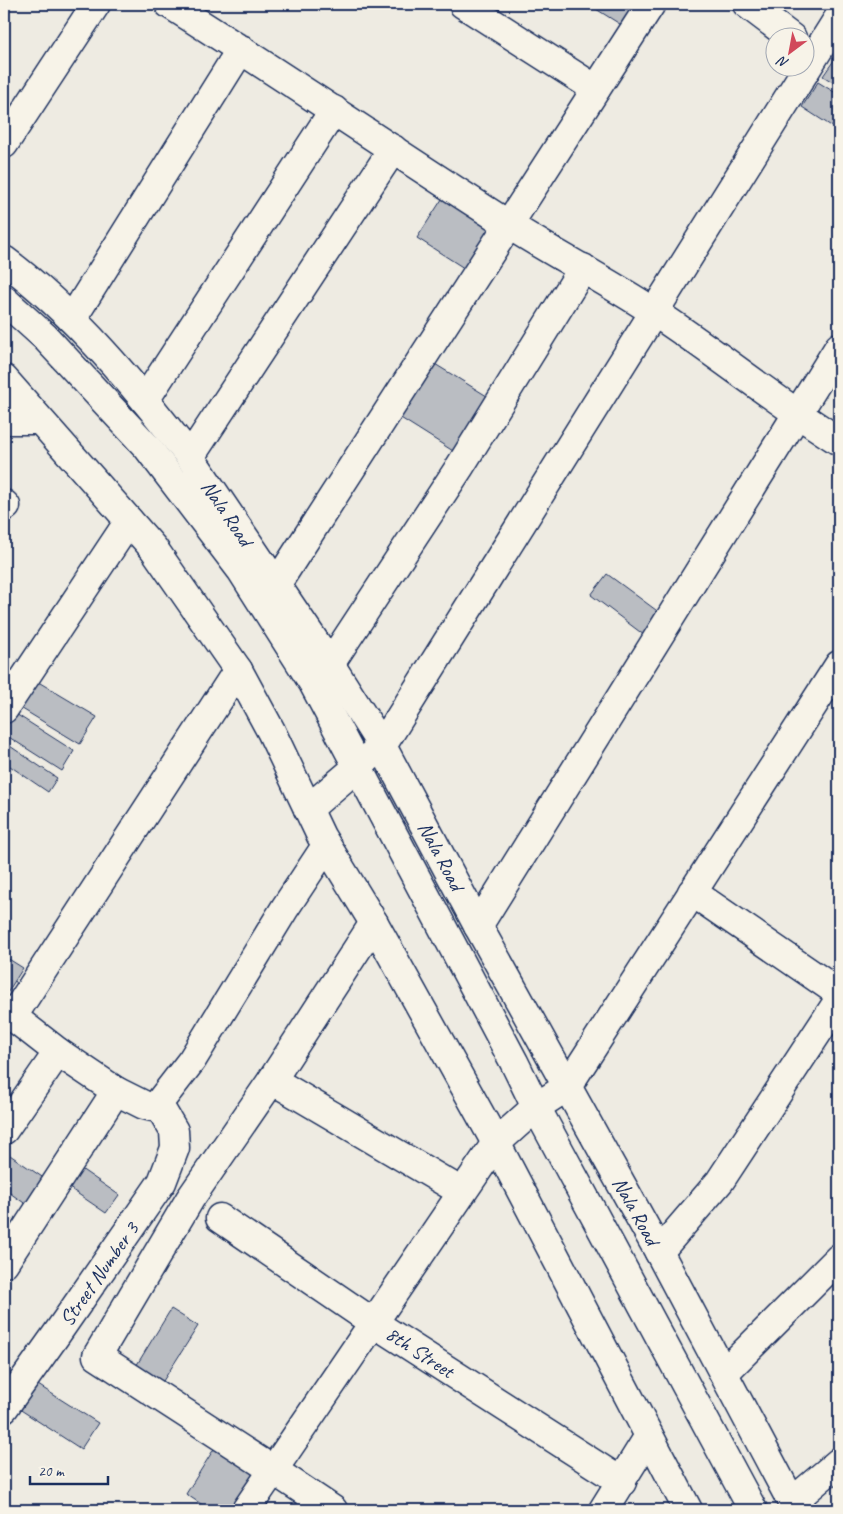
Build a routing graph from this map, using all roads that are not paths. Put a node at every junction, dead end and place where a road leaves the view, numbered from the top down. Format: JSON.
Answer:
{"nodes":[{"id":1,"x":96,"y":4,"type":"edge"},
{"id":2,"x":169,"y":4,"type":"edge"},
{"id":3,"x":463,"y":4,"type":"edge"},
{"id":4,"x":651,"y":4,"type":"edge"},
{"id":5,"x":747,"y":4,"type":"edge"},
{"id":6,"x":839,"y":17,"type":"edge"},
{"id":7,"x":779,"y":28,"type":"edge"},
{"id":8,"x":816,"y":44,"type":"edge"},
{"id":9,"x":241,"y":49,"type":"junction"},
{"id":10,"x":794,"y":78,"type":"edge"},
{"id":11,"x":596,"y":89,"type":"junction"},
{"id":12,"x":334,"y":110,"type":"junction"},
{"id":13,"x":4,"y":144,"type":"edge"},
{"id":14,"x":393,"y":149,"type":"junction"},
{"id":15,"x":508,"y":225,"type":"junction"},
{"id":16,"x":4,"y":260,"type":"edge"},
{"id":17,"x":583,"y":268,"type":"junction"},
{"id":18,"x":4,"y":300,"type":"edge"},
{"id":19,"x":655,"y":312,"type":"junction"},
{"id":20,"x":72,"y":319,"type":"junction"},
{"id":21,"x":839,"y":347,"type":"edge"},
{"id":22,"x":4,"y":379,"type":"edge"},
{"id":23,"x":145,"y":400,"type":"junction"},
{"id":24,"x":797,"y":414,"type":"junction"},
{"id":25,"x":4,"y":418,"type":"edge"},
{"id":26,"x":39,"y":420,"type":"junction"},
{"id":27,"x":839,"y":441,"type":"edge"},
{"id":28,"x":190,"y":457,"type":"junction"},
{"id":29,"x":129,"y":521,"type":"junction"},
{"id":30,"x":276,"y":585,"type":"junction"},
{"id":31,"x":330,"y":664,"type":"junction"},
{"id":32,"x":839,"y":665,"type":"edge"},
{"id":33,"x":238,"y":670,"type":"junction"},
{"id":34,"x":4,"y":709,"type":"edge"},
{"id":35,"x":382,"y":746,"type":"junction"},
{"id":36,"x":358,"y":767,"type":"junction"},
{"id":37,"x":308,"y":809,"type":"junction"},
{"id":38,"x":326,"y":846,"type":"junction"},
{"id":39,"x":692,"y":892,"type":"junction"},
{"id":40,"x":374,"y":923,"type":"junction"},
{"id":41,"x":478,"y":926,"type":"junction"},
{"id":42,"x":839,"y":993,"type":"edge"},
{"id":43,"x":839,"y":1000,"type":"edge"},
{"id":44,"x":8,"y":1013,"type":"edge"},
{"id":45,"x":58,"y":1052,"type":"junction"},
{"id":46,"x":272,"y":1080,"type":"junction"},
{"id":47,"x":567,"y":1087,"type":"junction"},
{"id":48,"x":116,"y":1091,"type":"junction"},
{"id":49,"x":158,"y":1104,"type":"junction"},
{"id":50,"x":536,"y":1106,"type":"junction"},
{"id":51,"x":4,"y":1130,"type":"edge"},
{"id":52,"x":496,"y":1143,"type":"junction"},
{"id":53,"x":462,"y":1192,"type":"junction"},
{"id":54,"x":220,"y":1218,"type":"dead end"},
{"id":55,"x":659,"y":1252,"type":"junction"},
{"id":56,"x":839,"y":1258,"type":"edge"},
{"id":57,"x":4,"y":1263,"type":"edge"},
{"id":58,"x":374,"y":1323,"type":"junction"},
{"id":59,"x":724,"y":1373,"type":"junction"},
{"id":60,"x":4,"y":1408,"type":"edge"},
{"id":61,"x":649,"y":1436,"type":"junction"},
{"id":62,"x":839,"y":1462,"type":"edge"},
{"id":63,"x":273,"y":1470,"type":"junction"},
{"id":64,"x":622,"y":1482,"type":"junction"},
{"id":65,"x":794,"y":1506,"type":"edge"},
{"id":66,"x":246,"y":1510,"type":"edge"},
{"id":67,"x":333,"y":1510,"type":"edge"},
{"id":68,"x":603,"y":1510,"type":"edge"},
{"id":69,"x":688,"y":1510,"type":"edge"},
{"id":70,"x":753,"y":1510,"type":"edge"}],
"edges":[{"from":1,"to":13,"type":"street"},
{"from":2,"to":9,"type":"street"},
{"from":3,"to":11,"type":"street"},
{"from":4,"to":11,"type":"street"},
{"from":5,"to":7,"type":"street"},
{"from":6,"to":8,"type":"street"},
{"from":9,"to":12,"type":"street"},
{"from":9,"to":20,"type":"street"},
{"from":10,"to":19,"type":"street"},
{"from":11,"to":15,"type":"street"},
{"from":12,"to":14,"type":"street"},
{"from":12,"to":23,"type":"street"},
{"from":14,"to":15,"type":"street"},
{"from":14,"to":28,"type":"street"},
{"from":15,"to":17,"type":"street"},
{"from":15,"to":30,"type":"street"},
{"from":16,"to":20,"type":"street","name":"Nala Road"},
{"from":17,"to":19,"type":"street"},
{"from":17,"to":31,"type":"street"},
{"from":18,"to":36,"type":"street"},
{"from":19,"to":24,"type":"street"},
{"from":19,"to":35,"type":"street"},
{"from":20,"to":23,"type":"street","name":"Nala Road"},
{"from":21,"to":24,"type":"street"},
{"from":22,"to":26,"type":"street"},
{"from":23,"to":28,"type":"street","name":"Nala Road"},
{"from":24,"to":27,"type":"street"},
{"from":24,"to":41,"type":"street"},
{"from":25,"to":26,"type":"street"},
{"from":26,"to":29,"type":"street"},
{"from":28,"to":30,"type":"street","name":"Nala Road"},
{"from":29,"to":33,"type":"street"},
{"from":29,"to":34,"type":"street"},
{"from":30,"to":31,"type":"street","name":"Nala Road"},
{"from":31,"to":35,"type":"street","name":"Nala Road"},
{"from":32,"to":39,"type":"street"},
{"from":33,"to":37,"type":"street"},
{"from":33,"to":44,"type":"street"},
{"from":35,"to":36,"type":"street"},
{"from":35,"to":41,"type":"street","name":"Nala Road"},
{"from":36,"to":37,"type":"street"},
{"from":36,"to":50,"type":"street"},
{"from":37,"to":38,"type":"street"},
{"from":38,"to":40,"type":"street"},
{"from":38,"to":49,"type":"street"},
{"from":39,"to":42,"type":"street"},
{"from":39,"to":47,"type":"street"},
{"from":40,"to":46,"type":"street"},
{"from":40,"to":52,"type":"street"},
{"from":41,"to":47,"type":"street","name":"Nala Road"},
{"from":43,"to":55,"type":"street"},
{"from":44,"to":45,"type":"street"},
{"from":45,"to":48,"type":"street"},
{"from":45,"to":51,"type":"street"},
{"from":46,"to":53,"type":"street"},
{"from":46,"to":63,"type":"street"},
{"from":47,"to":50,"type":"street"},
{"from":47,"to":55,"type":"street","name":"Nala Road"},
{"from":48,"to":49,"type":"street"},
{"from":48,"to":57,"type":"street"},
{"from":49,"to":60,"type":"street","name":"Street Number 3"},
{"from":50,"to":52,"type":"street"},
{"from":50,"to":70,"type":"street"},
{"from":52,"to":53,"type":"street"},
{"from":52,"to":61,"type":"street"},
{"from":53,"to":58,"type":"street"},
{"from":54,"to":58,"type":"street","name":"8th Street"},
{"from":55,"to":59,"type":"street","name":"Nala Road"},
{"from":56,"to":59,"type":"street"},
{"from":58,"to":63,"type":"street"},
{"from":58,"to":64,"type":"street","name":"8th Street"},
{"from":59,"to":65,"type":"street","name":"Nala Road"},
{"from":61,"to":64,"type":"street"},
{"from":61,"to":69,"type":"street"},
{"from":62,"to":65,"type":"street"},
{"from":63,"to":66,"type":"street"},
{"from":63,"to":67,"type":"street"},
{"from":64,"to":68,"type":"street"}]}
